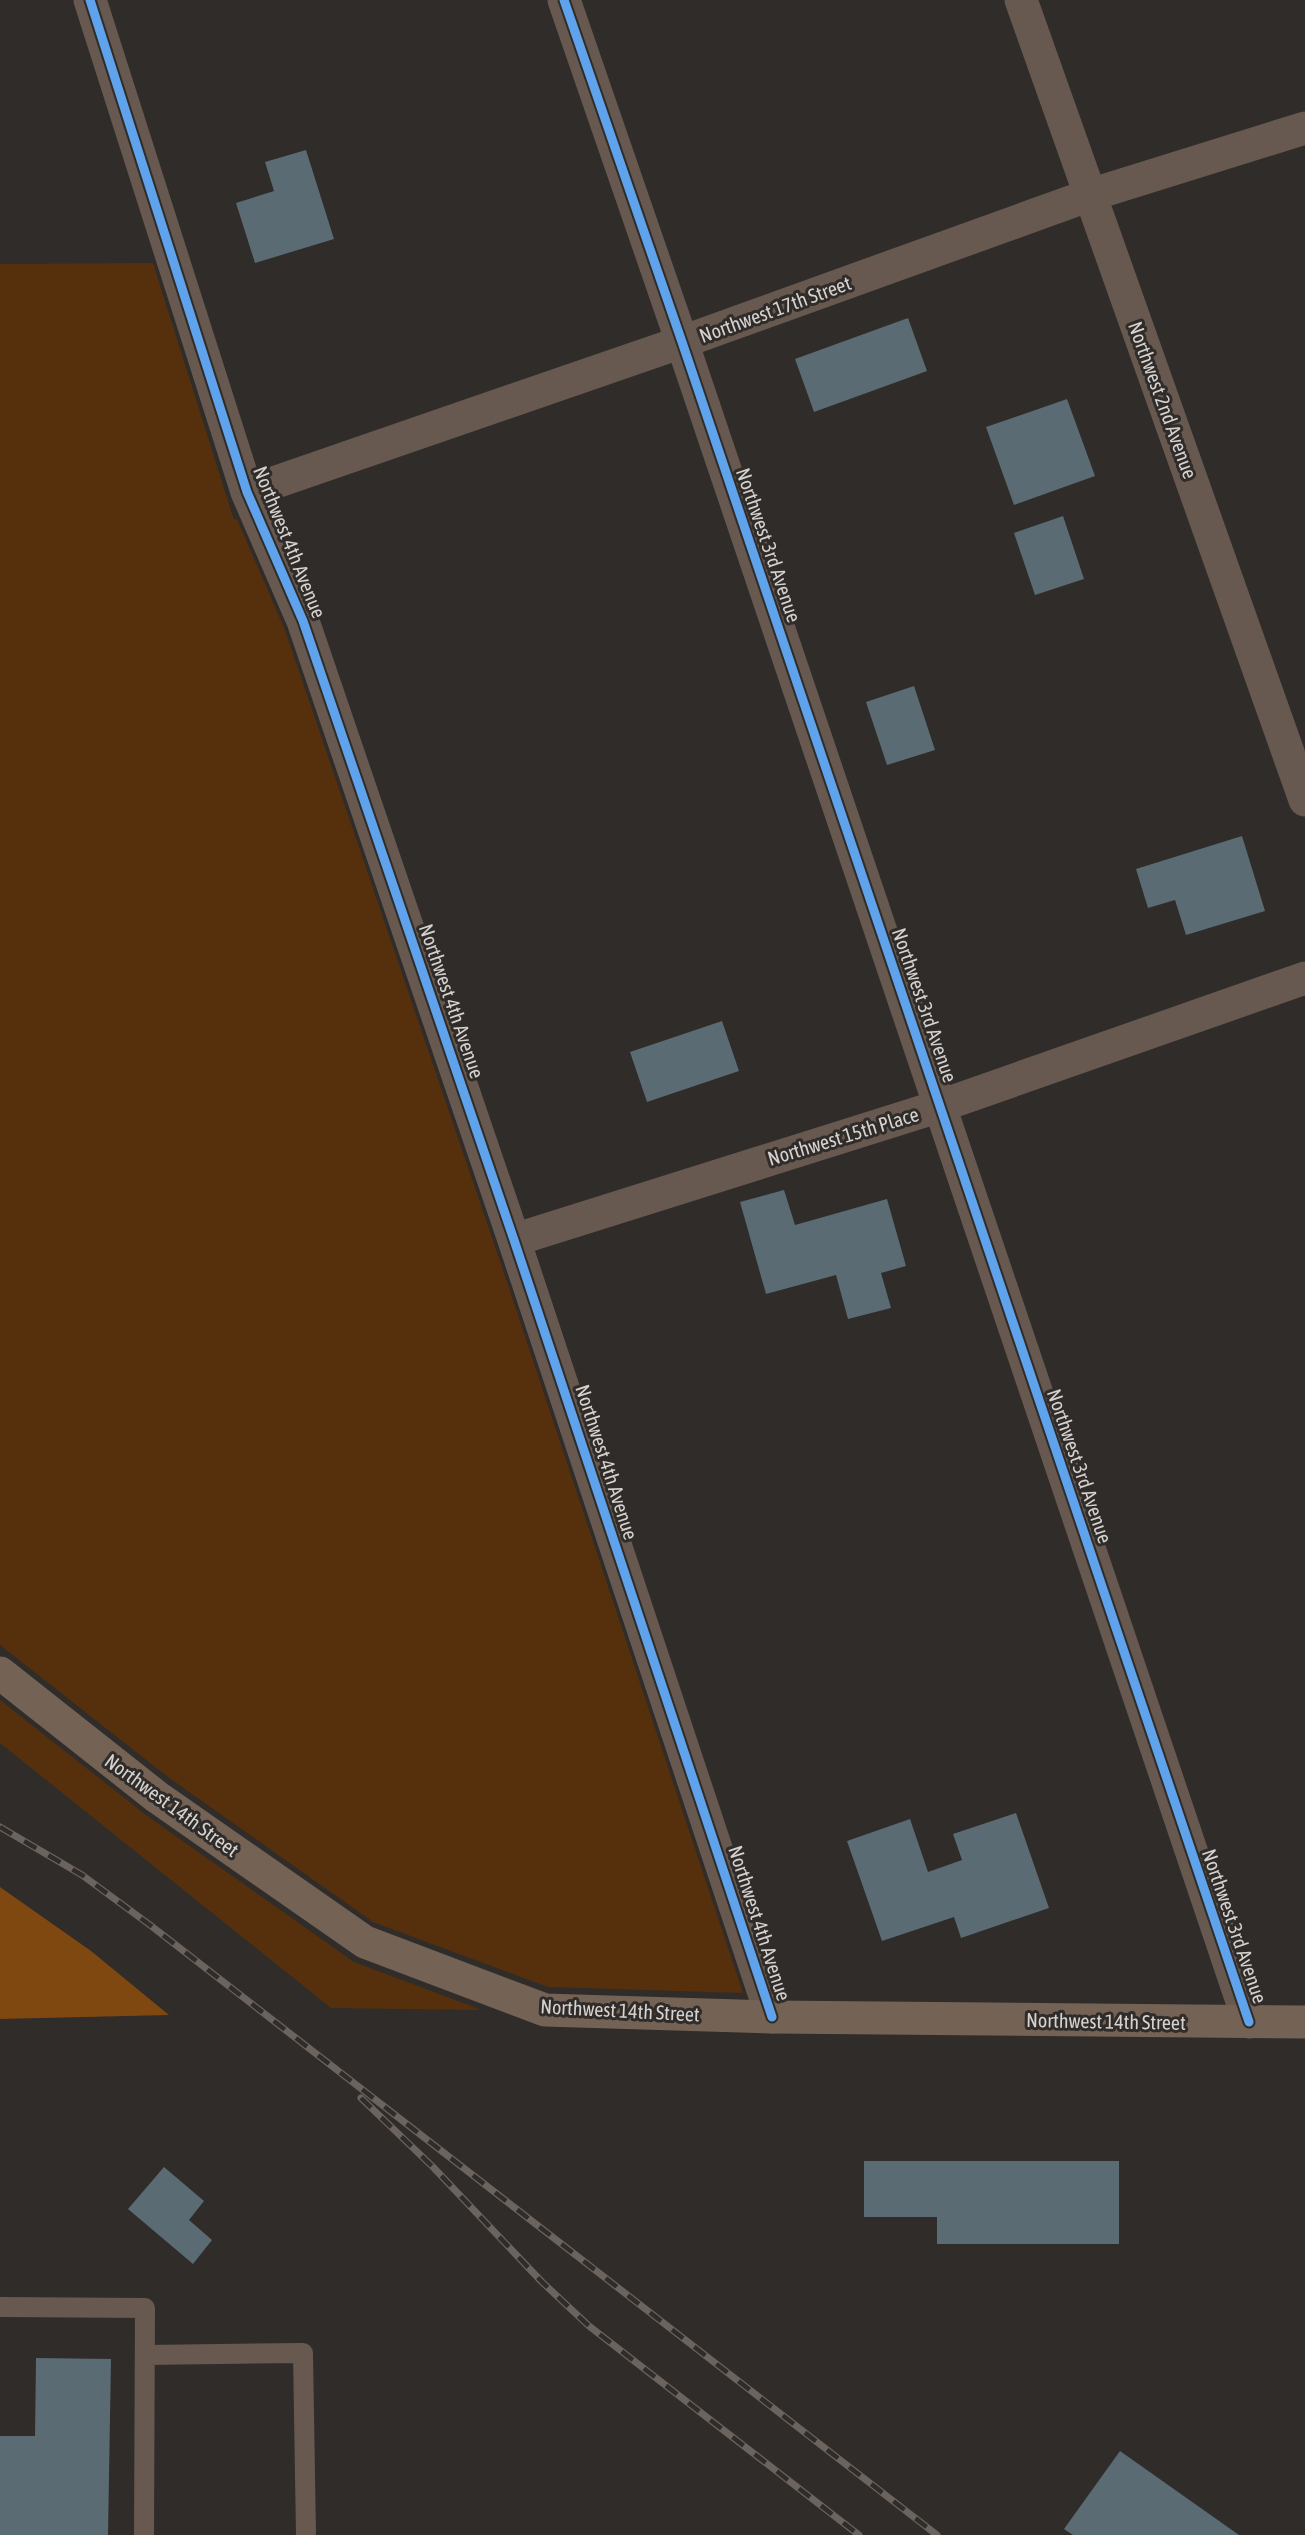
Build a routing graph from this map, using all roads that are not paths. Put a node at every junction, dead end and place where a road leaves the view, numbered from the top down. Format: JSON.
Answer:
{"nodes":[{"id":1,"x":90,"y":0,"type":"edge"},
{"id":2,"x":564,"y":0,"type":"edge"},
{"id":3,"x":1021,"y":0,"type":"edge"},
{"id":4,"x":1305,"y":128,"type":"edge"},
{"id":5,"x":1090,"y":195,"type":"junction"},
{"id":6,"x":682,"y":342,"type":"junction"},
{"id":7,"x":247,"y":492,"type":"junction"},
{"id":8,"x":1305,"y":800,"type":"edge"},
{"id":9,"x":1305,"y":978,"type":"edge"},
{"id":10,"x":939,"y":1106,"type":"junction"},
{"id":11,"x":514,"y":1240,"type":"junction"},
{"id":12,"x":0,"y":1673,"type":"edge"},
{"id":13,"x":772,"y":2017,"type":"junction"},
{"id":14,"x":1249,"y":2022,"type":"junction"},
{"id":15,"x":1305,"y":2022,"type":"edge"},
{"id":16,"x":0,"y":2307,"type":"edge"},
{"id":17,"x":145,"y":2355,"type":"junction"},
{"id":18,"x":144,"y":2535,"type":"edge"},
{"id":19,"x":306,"y":2535,"type":"edge"}],
"edges":[{"from":1,"to":7,"type":"street","name":"Northwest 4th Avenue"},
{"from":2,"to":6,"type":"street","name":"Northwest 3rd Avenue"},
{"from":3,"to":5,"type":"street","name":"Northwest 2nd Avenue"},
{"from":4,"to":5,"type":"street","name":"Northwest 17th Street"},
{"from":5,"to":6,"type":"street","name":"Northwest 17th Street"},
{"from":5,"to":8,"type":"street","name":"Northwest 2nd Avenue"},
{"from":6,"to":7,"type":"street","name":"Northwest 17th Street"},
{"from":6,"to":10,"type":"street","name":"Northwest 3rd Avenue"},
{"from":7,"to":11,"type":"street","name":"Northwest 4th Avenue"},
{"from":9,"to":10,"type":"street","name":"Northwest 15th Place"},
{"from":10,"to":11,"type":"street","name":"Northwest 15th Place"},
{"from":10,"to":14,"type":"street","name":"Northwest 3rd Avenue"},
{"from":11,"to":13,"type":"street","name":"Northwest 4th Avenue"},
{"from":12,"to":13,"type":"street","name":"Northwest 14th Street"},
{"from":13,"to":14,"type":"street","name":"Northwest 14th Street"},
{"from":14,"to":15,"type":"street","name":"Northwest 14th Street"},
{"from":16,"to":17,"type":"lane"},
{"from":17,"to":18,"type":"lane"},
{"from":17,"to":19,"type":"lane"}]}
